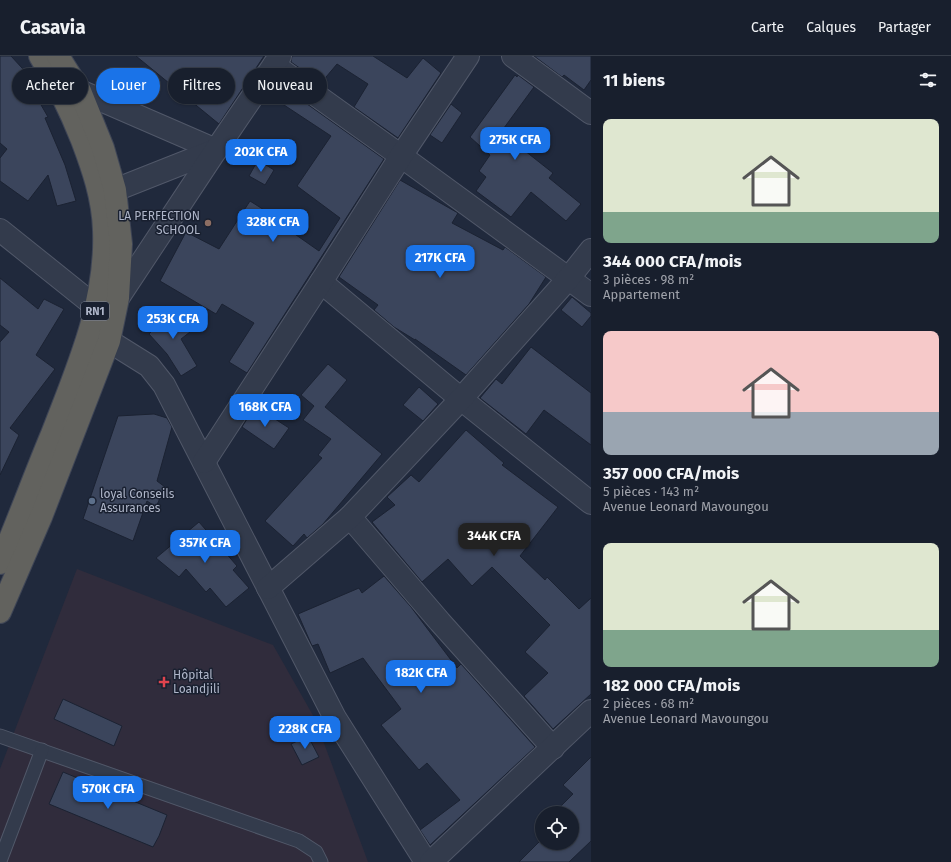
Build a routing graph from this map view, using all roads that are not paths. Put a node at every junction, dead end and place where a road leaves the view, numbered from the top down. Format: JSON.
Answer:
{"nodes":[{"id":1,"x":40,"y":56,"type":"edge"},
{"id":2,"x":58,"y":56,"type":"edge"},
{"id":3,"x":468,"y":56,"type":"edge"},
{"id":4,"x":513,"y":56,"type":"edge"},
{"id":5,"x":277,"y":61,"type":"edge"},
{"id":6,"x":66,"y":68,"type":"edge"},
{"id":7,"x":88,"y":94,"type":"edge"},
{"id":8,"x":85,"y":104,"type":"edge"},
{"id":9,"x":591,"y":113,"type":"edge"},
{"id":10,"x":216,"y":150,"type":"junction"},
{"id":11,"x":401,"y":156,"type":"junction"},
{"id":12,"x":115,"y":190,"type":"junction"},
{"id":13,"x":0,"y":230,"type":"edge"},
{"id":14,"x":591,"y":250,"type":"edge"},
{"id":15,"x":568,"y":278,"type":"junction"},
{"id":16,"x":321,"y":282,"type":"junction"},
{"id":17,"x":591,"y":295,"type":"edge"},
{"id":18,"x":118,"y":298,"type":"junction"},
{"id":19,"x":96,"y":307,"type":"junction"},
{"id":20,"x":109,"y":341,"type":"junction"},
{"id":21,"x":461,"y":399,"type":"junction"},
{"id":22,"x":204,"y":462,"type":"junction"},
{"id":23,"x":591,"y":503,"type":"edge"},
{"id":24,"x":350,"y":517,"type":"junction"},
{"id":25,"x":0,"y":563,"type":"edge"},
{"id":26,"x":268,"y":588,"type":"junction"},
{"id":27,"x":0,"y":612,"type":"edge"},
{"id":28,"x":591,"y":711,"type":"edge"},
{"id":29,"x":0,"y":736,"type":"edge"},
{"id":30,"x":553,"y":748,"type":"junction"},
{"id":31,"x":42,"y":750,"type":"junction"},
{"id":32,"x":0,"y":861,"type":"edge"},
{"id":33,"x":321,"y":862,"type":"edge"},
{"id":34,"x":426,"y":862,"type":"edge"},
{"id":35,"x":431,"y":862,"type":"edge"}],
"edges":[{"from":1,"to":19,"type":"highway","number":"RN1"},
{"from":2,"to":6,"type":"highway","number":"RN1"},
{"from":3,"to":11,"type":"street"},
{"from":4,"to":9,"type":"street"},
{"from":5,"to":10,"type":"street"},
{"from":5,"to":11,"type":"street"},
{"from":7,"to":10,"type":"street"},
{"from":8,"to":12,"type":"highway","number":"RN1"},
{"from":10,"to":12,"type":"street"},
{"from":10,"to":18,"type":"street"},
{"from":11,"to":15,"type":"street"},
{"from":11,"to":16,"type":"street"},
{"from":12,"to":18,"type":"highway","number":"RN1"},
{"from":13,"to":19,"type":"street"},
{"from":14,"to":15,"type":"street"},
{"from":15,"to":17,"type":"street"},
{"from":15,"to":21,"type":"street"},
{"from":16,"to":21,"type":"street"},
{"from":16,"to":22,"type":"street"},
{"from":18,"to":20,"type":"highway","number":"RN1"},
{"from":19,"to":25,"type":"highway","number":"RN1"},
{"from":20,"to":22,"type":"street"},
{"from":20,"to":27,"type":"highway","number":"RN1"},
{"from":21,"to":23,"type":"street"},
{"from":21,"to":24,"type":"street"},
{"from":22,"to":26,"type":"street"},
{"from":24,"to":26,"type":"street"},
{"from":24,"to":30,"type":"street"},
{"from":26,"to":34,"type":"street"},
{"from":28,"to":30,"type":"street"},
{"from":29,"to":31,"type":"lane"},
{"from":30,"to":35,"type":"street"},
{"from":31,"to":32,"type":"lane"},
{"from":31,"to":33,"type":"lane"}]}
